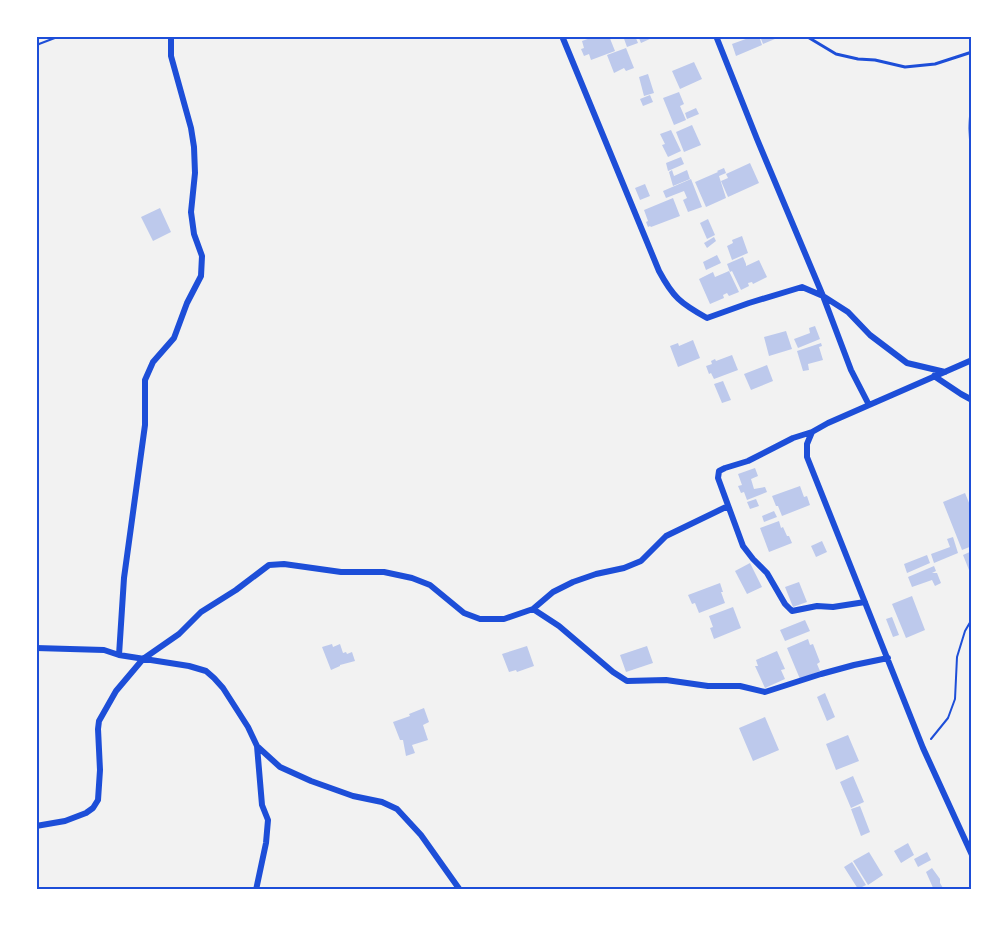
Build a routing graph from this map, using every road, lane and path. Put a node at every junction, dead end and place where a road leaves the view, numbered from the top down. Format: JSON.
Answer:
{"nodes":[{"id":1,"x":60,"y":36,"type":"edge"},
{"id":2,"x":171,"y":36,"type":"edge"},
{"id":3,"x":562,"y":36,"type":"edge"},
{"id":4,"x":717,"y":36,"type":"edge"},
{"id":5,"x":806,"y":36,"type":"edge"},
{"id":6,"x":36,"y":47,"type":"edge"},
{"id":7,"x":972,"y":52,"type":"edge"},
{"id":8,"x":972,"y":96,"type":"edge"},
{"id":9,"x":972,"y":149,"type":"edge"},
{"id":10,"x":823,"y":296,"type":"junction"},
{"id":11,"x":972,"y":360,"type":"edge"},
{"id":12,"x":945,"y":372,"type":"junction"},
{"id":13,"x":934,"y":376,"type":"junction"},
{"id":14,"x":972,"y":400,"type":"edge"},
{"id":15,"x":869,"y":405,"type":"junction"},
{"id":16,"x":812,"y":432,"type":"junction"},
{"id":17,"x":728,"y":506,"type":"junction"},
{"id":18,"x":865,"y":602,"type":"junction"},
{"id":19,"x":533,"y":609,"type":"junction"},
{"id":20,"x":972,"y":619,"type":"edge"},
{"id":21,"x":36,"y":648,"type":"edge"},
{"id":22,"x":119,"y":655,"type":"junction"},
{"id":23,"x":888,"y":658,"type":"junction"},
{"id":24,"x":143,"y":659,"type":"junction"},
{"id":25,"x":257,"y":746,"type":"junction"},
{"id":26,"x":923,"y":748,"type":"junction"},
{"id":27,"x":36,"y":826,"type":"edge"},
{"id":28,"x":972,"y":855,"type":"edge"},
{"id":29,"x":256,"y":890,"type":"edge"},
{"id":30,"x":460,"y":890,"type":"edge"}],
"edges":[{"from":1,"to":6,"type":"path"},
{"from":2,"to":22,"type":"street"},
{"from":3,"to":10,"type":"street"},
{"from":4,"to":10,"type":"street"},
{"from":5,"to":7,"type":"lane"},
{"from":8,"to":9,"type":"lane"},
{"from":10,"to":12,"type":"street"},
{"from":10,"to":15,"type":"street"},
{"from":11,"to":12,"type":"street"},
{"from":12,"to":13,"type":"street"},
{"from":13,"to":14,"type":"street"},
{"from":13,"to":15,"type":"street"},
{"from":15,"to":16,"type":"street"},
{"from":16,"to":17,"type":"street"},
{"from":16,"to":18,"type":"street"},
{"from":17,"to":18,"type":"street"},
{"from":17,"to":19,"type":"street"},
{"from":18,"to":23,"type":"street"},
{"from":19,"to":23,"type":"street"},
{"from":19,"to":24,"type":"street"},
{"from":20,"to":26,"type":"path"},
{"from":21,"to":22,"type":"street"},
{"from":22,"to":24,"type":"street"},
{"from":23,"to":26,"type":"street"},
{"from":24,"to":25,"type":"street"},
{"from":24,"to":27,"type":"street"},
{"from":25,"to":29,"type":"street"},
{"from":25,"to":30,"type":"street"},
{"from":26,"to":28,"type":"street"}]}
